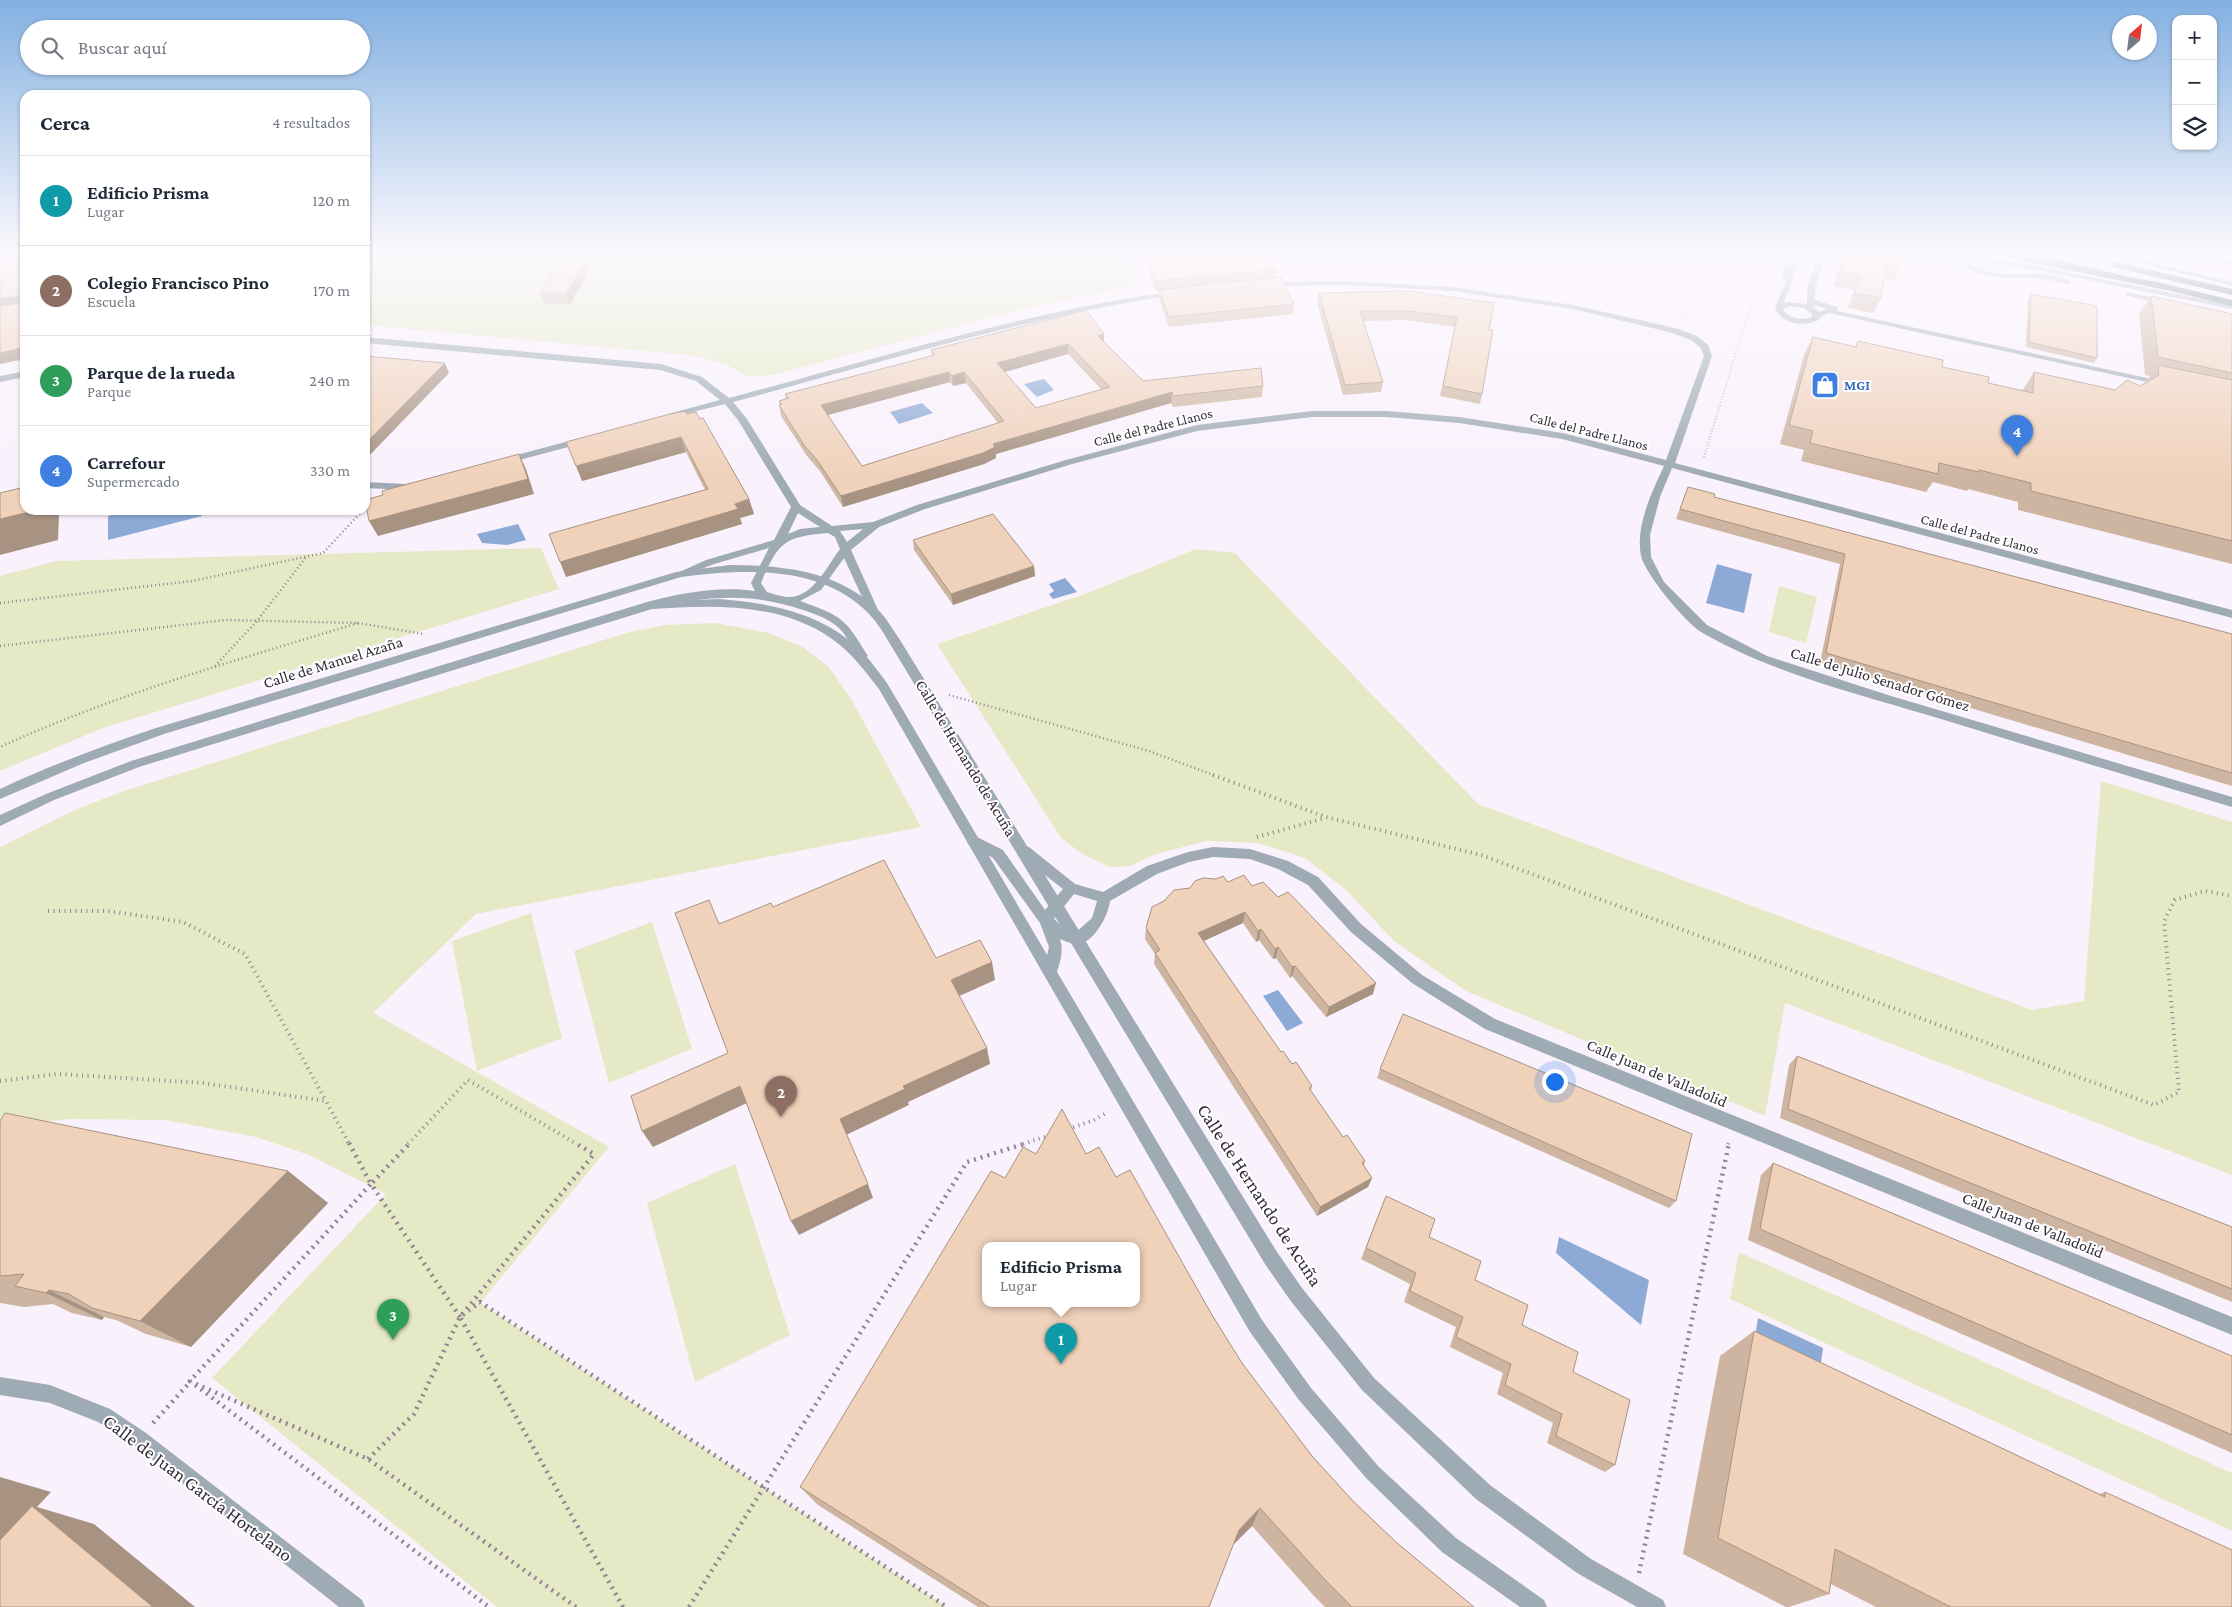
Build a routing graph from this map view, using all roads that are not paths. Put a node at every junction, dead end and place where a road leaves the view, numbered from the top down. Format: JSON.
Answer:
{"nodes":[{"id":1,"x":1004,"y":327,"type":"edge"},
{"id":2,"x":1658,"y":327,"type":"edge"},
{"id":3,"x":1908,"y":327,"type":"edge"},
{"id":4,"x":370,"y":340,"type":"edge"},
{"id":5,"x":20,"y":375,"type":"edge"},
{"id":6,"x":0,"y":379,"type":"edge"},
{"id":7,"x":2174,"y":386,"type":"edge"},
{"id":8,"x":726,"y":400,"type":"junction"},
{"id":9,"x":665,"y":417,"type":"edge"},
{"id":10,"x":594,"y":437,"type":"edge"},
{"id":11,"x":494,"y":464,"type":"edge"},
{"id":12,"x":1669,"y":466,"type":"junction"},
{"id":13,"x":423,"y":482,"type":"edge"},
{"id":14,"x":370,"y":485,"type":"edge"},
{"id":15,"x":796,"y":507,"type":"junction"},
{"id":16,"x":875,"y":525,"type":"junction"},
{"id":17,"x":828,"y":528,"type":"junction"},
{"id":18,"x":779,"y":542,"type":"junction"},
{"id":19,"x":846,"y":550,"type":"junction"},
{"id":20,"x":762,"y":568,"type":"junction"},
{"id":21,"x":680,"y":574,"type":"junction"},
{"id":22,"x":825,"y":580,"type":"junction"},
{"id":23,"x":763,"y":595,"type":"junction"},
{"id":24,"x":790,"y":600,"type":"junction"},
{"id":25,"x":651,"y":605,"type":"junction"},
{"id":26,"x":874,"y":612,"type":"junction"},
{"id":27,"x":2232,"y":614,"type":"edge"},
{"id":28,"x":862,"y":656,"type":"junction"},
{"id":29,"x":0,"y":794,"type":"edge"},
{"id":30,"x":2232,"y":802,"type":"edge"},
{"id":31,"x":0,"y":821,"type":"edge"},
{"id":32,"x":973,"y":840,"type":"junction"},
{"id":33,"x":1021,"y":849,"type":"junction"},
{"id":34,"x":1071,"y":888,"type":"junction"},
{"id":35,"x":1104,"y":898,"type":"junction"},
{"id":36,"x":1056,"y":905,"type":"junction"},
{"id":37,"x":1045,"y":920,"type":"junction"},
{"id":38,"x":1077,"y":939,"type":"junction"},
{"id":39,"x":1050,"y":972,"type":"junction"},
{"id":40,"x":2232,"y":1326,"type":"edge"},
{"id":41,"x":0,"y":1386,"type":"edge"},
{"id":42,"x":355,"y":1607,"type":"edge"},
{"id":43,"x":1537,"y":1607,"type":"edge"},
{"id":44,"x":1656,"y":1607,"type":"edge"}],
"edges":[{"from":1,"to":8,"type":"street"},
{"from":2,"to":12,"type":"street","name":"Calle de Julio Senador Gómez"},
{"from":3,"to":7,"type":"lane"},
{"from":4,"to":8,"type":"street","name":"Calle de Hernando de Acuña"},
{"from":5,"to":6,"type":"street"},
{"from":8,"to":9,"type":"street"},
{"from":8,"to":15,"type":"street","name":"Calle de Hernando de Acuña"},
{"from":10,"to":11,"type":"street"},
{"from":12,"to":16,"type":"street","name":"Calle del Padre Llanos"},
{"from":12,"to":27,"type":"street","name":"Calle del Padre Llanos"},
{"from":12,"to":30,"type":"street","name":"Calle de Julio Senador Gómez"},
{"from":13,"to":14,"type":"street"},
{"from":15,"to":17,"type":"street","name":"Calle de Hernando de Acuña"},
{"from":15,"to":18,"type":"street"},
{"from":16,"to":17,"type":"street","name":"Calle del Padre Llanos"},
{"from":16,"to":19,"type":"street","name":"Calle del Padre Llanos"},
{"from":17,"to":18,"type":"street","name":"Calle de Manuel Azaña"},
{"from":17,"to":19,"type":"street","name":"Calle de Hernando de Acuña"},
{"from":18,"to":20,"type":"street"},
{"from":18,"to":21,"type":"street","name":"Calle de Manuel Azaña"},
{"from":19,"to":22,"type":"street"},
{"from":19,"to":26,"type":"street","name":"Calle de Hernando de Acuña"},
{"from":20,"to":21,"type":"street","name":"Calle de Manuel Azaña"},
{"from":20,"to":22,"type":"street","name":"Calle de Hernando de Acuña"},
{"from":20,"to":23,"type":"street"},
{"from":21,"to":29,"type":"street","name":"Calle de Manuel Azaña"},
{"from":22,"to":24,"type":"street"},
{"from":22,"to":26,"type":"street","name":"Calle de Hernando de Acuña"},
{"from":23,"to":24,"type":"street"},
{"from":23,"to":25,"type":"street"},
{"from":24,"to":28,"type":"street"},
{"from":25,"to":28,"type":"street"},
{"from":25,"to":31,"type":"street"},
{"from":26,"to":33,"type":"street","name":"Calle de Hernando de Acuña"},
{"from":28,"to":32,"type":"street"},
{"from":32,"to":37,"type":"street","name":"Calle de Hernando de Acuña"},
{"from":32,"to":39,"type":"street"},
{"from":33,"to":34,"type":"street"},
{"from":33,"to":36,"type":"street","name":"Calle de Hernando de Acuña"},
{"from":34,"to":35,"type":"street"},
{"from":34,"to":36,"type":"street"},
{"from":35,"to":38,"type":"street"},
{"from":35,"to":40,"type":"street","name":"Calle Juan de Valladolid"},
{"from":36,"to":37,"type":"street"},
{"from":36,"to":38,"type":"street","name":"Calle de Hernando de Acuña"},
{"from":37,"to":38,"type":"street","name":"Calle de Hernando de Acuña"},
{"from":37,"to":39,"type":"street","name":"Calle de Hernando de Acuña"},
{"from":38,"to":44,"type":"street","name":"Calle de Hernando de Acuña"},
{"from":39,"to":43,"type":"street"},
{"from":41,"to":42,"type":"street","name":"Calle de Juan García Hortelano"}]}
